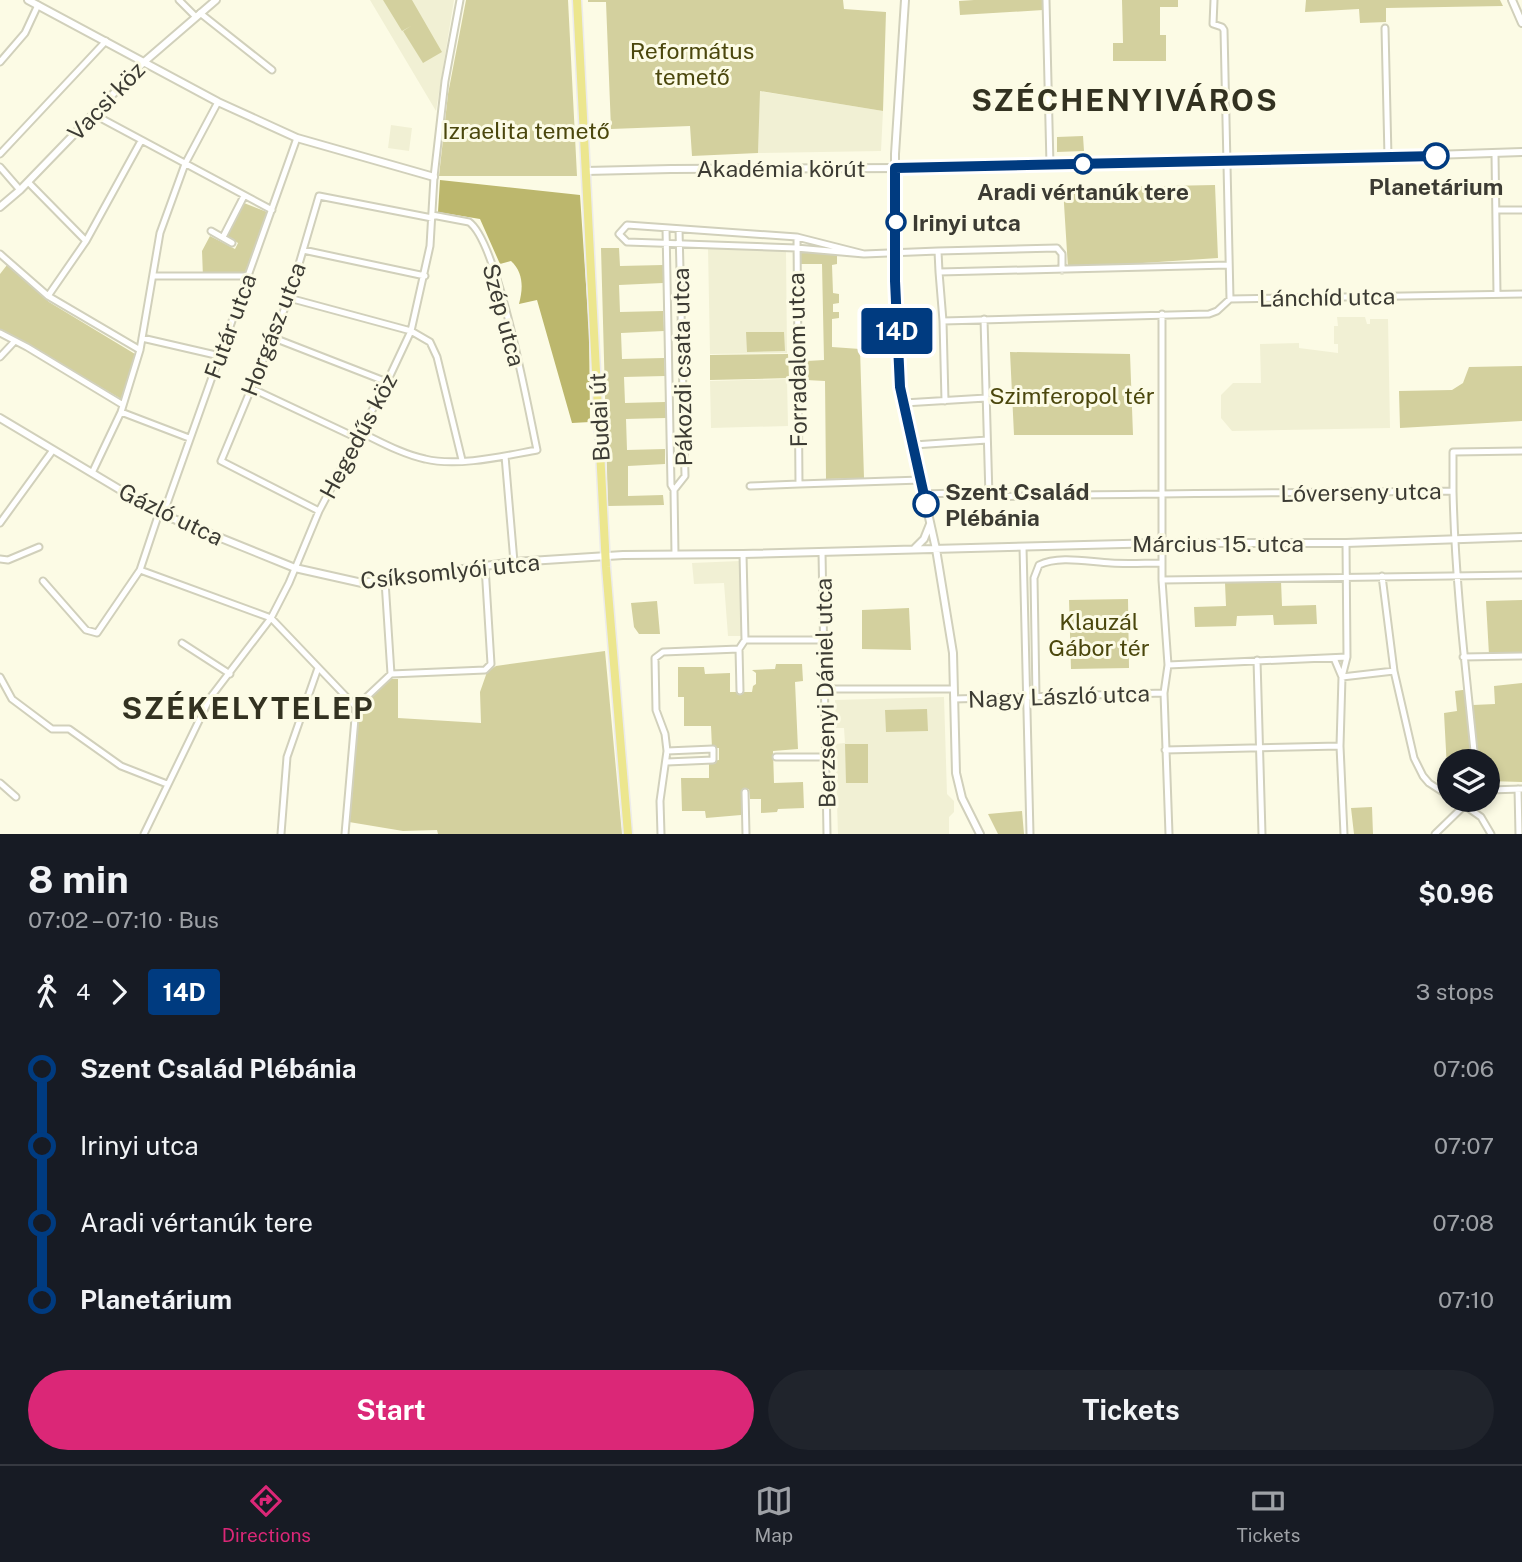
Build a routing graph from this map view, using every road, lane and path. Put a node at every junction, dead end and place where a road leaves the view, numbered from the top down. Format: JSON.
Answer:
{"nodes":[{"id":1,"x":28,"y":0,"type":"edge"},
{"id":2,"x":179,"y":0,"type":"edge"},
{"id":3,"x":216,"y":0,"type":"edge"},
{"id":4,"x":460,"y":0,"type":"edge"},
{"id":5,"x":577,"y":0,"type":"edge"},
{"id":6,"x":905,"y":0,"type":"edge"},
{"id":7,"x":1046,"y":0,"type":"edge"},
{"id":8,"x":1214,"y":0,"type":"edge"},
{"id":9,"x":1512,"y":0,"type":"edge"},
{"id":10,"x":38,"y":5,"type":"junction"},
{"id":11,"x":197,"y":15,"type":"junction"},
{"id":12,"x":1522,"y":23,"type":"edge"},
{"id":13,"x":1385,"y":27,"type":"dead end"},
{"id":14,"x":106,"y":41,"type":"junction"},
{"id":15,"x":0,"y":62,"type":"edge"},
{"id":16,"x":144,"y":62,"type":"junction"},
{"id":17,"x":272,"y":70,"type":"dead end"},
{"id":18,"x":218,"y":102,"type":"junction"},
{"id":19,"x":93,"y":114,"type":"junction"},
{"id":20,"x":298,"y":138,"type":"junction"},
{"id":21,"x":141,"y":141,"type":"junction"},
{"id":22,"x":1522,"y":152,"type":"edge"},
{"id":23,"x":0,"y":154,"type":"edge"},
{"id":24,"x":1495,"y":154,"type":"junction"},
{"id":25,"x":1388,"y":157,"type":"junction"},
{"id":26,"x":1227,"y":162,"type":"junction"},
{"id":27,"x":185,"y":164,"type":"junction"},
{"id":28,"x":1050,"y":165,"type":"junction"},
{"id":29,"x":0,"y":167,"type":"edge"},
{"id":30,"x":895,"y":168,"type":"junction"},
{"id":31,"x":586,"y":171,"type":"junction"},
{"id":32,"x":434,"y":177,"type":"junction"},
{"id":33,"x":28,"y":182,"type":"junction"},
{"id":34,"x":20,"y":190,"type":"junction"},
{"id":35,"x":244,"y":196,"type":"junction"},
{"id":36,"x":319,"y":196,"type":"joint"},
{"id":37,"x":0,"y":207,"type":"edge"},
{"id":38,"x":272,"y":210,"type":"junction"},
{"id":39,"x":1496,"y":210,"type":"junction"},
{"id":40,"x":1522,"y":210,"type":"edge"},
{"id":41,"x":432,"y":217,"type":"junction"},
{"id":42,"x":666,"y":228,"type":"junction"},
{"id":43,"x":679,"y":229,"type":"junction"},
{"id":44,"x":211,"y":231,"type":"dead end"},
{"id":45,"x":223,"y":237,"type":"junction"},
{"id":46,"x":797,"y":237,"type":"junction"},
{"id":47,"x":86,"y":242,"type":"junction"},
{"id":48,"x":232,"y":243,"type":"dead end"},
{"id":49,"x":666,"y":243,"type":"junction"},
{"id":50,"x":680,"y":243,"type":"junction"},
{"id":51,"x":796,"y":248,"type":"junction"},
{"id":52,"x":303,"y":250,"type":"junction"},
{"id":53,"x":938,"y":251,"type":"junction"},
{"id":54,"x":895,"y":252,"type":"junction"},
{"id":55,"x":0,"y":254,"type":"edge"},
{"id":56,"x":864,"y":254,"type":"junction"},
{"id":57,"x":1229,"y":265,"type":"junction"},
{"id":58,"x":1062,"y":270,"type":"junction"},
{"id":59,"x":939,"y":272,"type":"junction"},
{"id":60,"x":153,"y":276,"type":"junction"},
{"id":61,"x":248,"y":276,"type":"junction"},
{"id":62,"x":425,"y":276,"type":"junction"},
{"id":63,"x":1497,"y":294,"type":"junction"},
{"id":64,"x":1522,"y":294,"type":"edge"},
{"id":65,"x":48,"y":296,"type":"junction"},
{"id":66,"x":289,"y":298,"type":"junction"},
{"id":67,"x":1230,"y":299,"type":"junction"},
{"id":68,"x":1162,"y":314,"type":"junction"},
{"id":69,"x":984,"y":319,"type":"junction"},
{"id":70,"x":943,"y":321,"type":"junction"},
{"id":71,"x":411,"y":331,"type":"junction"},
{"id":72,"x":0,"y":333,"type":"edge"},
{"id":73,"x":142,"y":338,"type":"junction"},
{"id":74,"x":274,"y":338,"type":"junction"},
{"id":75,"x":14,"y":342,"type":"junction"},
{"id":76,"x":140,"y":350,"type":"junction"},
{"id":77,"x":0,"y":356,"type":"edge"},
{"id":78,"x":220,"y":356,"type":"junction"},
{"id":79,"x":387,"y":382,"type":"junction"},
{"id":80,"x":251,"y":388,"type":"junction"},
{"id":81,"x":986,"y":398,"type":"junction"},
{"id":82,"x":945,"y":401,"type":"junction"},
{"id":83,"x":904,"y":403,"type":"junction"},
{"id":84,"x":123,"y":405,"type":"junction"},
{"id":85,"x":121,"y":412,"type":"junction"},
{"id":86,"x":0,"y":418,"type":"edge"},
{"id":87,"x":359,"y":435,"type":"junction"},
{"id":88,"x":189,"y":438,"type":"junction"},
{"id":89,"x":987,"y":440,"type":"junction"},
{"id":90,"x":914,"y":445,"type":"junction"},
{"id":91,"x":53,"y":450,"type":"junction"},
{"id":92,"x":1522,"y":451,"type":"edge"},
{"id":93,"x":505,"y":456,"type":"junction"},
{"id":94,"x":462,"y":460,"type":"junction"},
{"id":95,"x":92,"y":474,"type":"junction"},
{"id":96,"x":921,"y":480,"type":"junction"},
{"id":97,"x":799,"y":484,"type":"junction"},
{"id":98,"x":750,"y":486,"type":"dead end"},
{"id":99,"x":674,"y":490,"type":"junction"},
{"id":100,"x":1453,"y":491,"type":"junction"},
{"id":101,"x":989,"y":492,"type":"junction"},
{"id":102,"x":1161,"y":493,"type":"junction"},
{"id":103,"x":924,"y":494,"type":"junction"},
{"id":104,"x":319,"y":511,"type":"junction"},
{"id":105,"x":161,"y":514,"type":"junction"},
{"id":106,"x":930,"y":522,"type":"junction"},
{"id":107,"x":0,"y":523,"type":"edge"},
{"id":108,"x":1522,"y":537,"type":"edge"},
{"id":109,"x":1454,"y":538,"type":"junction"},
{"id":110,"x":1162,"y":543,"type":"junction"},
{"id":111,"x":1346,"y":543,"type":"junction"},
{"id":112,"x":39,"y":547,"type":"dead end"},
{"id":113,"x":1023,"y":547,"type":"junction"},
{"id":114,"x":914,"y":549,"type":"junction"},
{"id":115,"x":936,"y":549,"type":"junction"},
{"id":116,"x":822,"y":552,"type":"junction"},
{"id":117,"x":676,"y":554,"type":"junction"},
{"id":118,"x":743,"y":554,"type":"junction"},
{"id":119,"x":606,"y":556,"type":"junction"},
{"id":120,"x":0,"y":559,"type":"edge"},
{"id":121,"x":514,"y":562,"type":"junction"},
{"id":122,"x":1162,"y":563,"type":"junction"},
{"id":123,"x":485,"y":566,"type":"junction"},
{"id":124,"x":295,"y":568,"type":"junction"},
{"id":125,"x":141,"y":569,"type":"junction"},
{"id":126,"x":1458,"y":575,"type":"junction"},
{"id":127,"x":1522,"y":575,"type":"edge"},
{"id":128,"x":1346,"y":576,"type":"junction"},
{"id":129,"x":1382,"y":576,"type":"junction"},
{"id":130,"x":1162,"y":580,"type":"junction"},
{"id":131,"x":43,"y":581,"type":"dead end"},
{"id":132,"x":386,"y":581,"type":"junction"},
{"id":133,"x":271,"y":618,"type":"junction"},
{"id":134,"x":745,"y":640,"type":"junction"},
{"id":135,"x":824,"y":640,"type":"junction"},
{"id":136,"x":182,"y":643,"type":"dead end"},
{"id":137,"x":739,"y":649,"type":"junction"},
{"id":138,"x":1522,"y":656,"type":"edge"},
{"id":139,"x":1347,"y":657,"type":"junction"},
{"id":140,"x":1464,"y":657,"type":"junction"},
{"id":141,"x":1334,"y":658,"type":"junction"},
{"id":142,"x":1257,"y":660,"type":"junction"},
{"id":143,"x":1168,"y":665,"type":"junction"},
{"id":144,"x":318,"y":667,"type":"junction"},
{"id":145,"x":1394,"y":671,"type":"junction"},
{"id":146,"x":230,"y":674,"type":"junction"},
{"id":147,"x":391,"y":674,"type":"junction"},
{"id":148,"x":0,"y":677,"type":"edge"},
{"id":149,"x":1342,"y":677,"type":"junction"},
{"id":150,"x":824,"y":689,"type":"junction"},
{"id":151,"x":953,"y":689,"type":"junction"},
{"id":152,"x":740,"y":691,"type":"dead end"},
{"id":153,"x":1164,"y":693,"type":"junction"},
{"id":154,"x":1026,"y":697,"type":"junction"},
{"id":155,"x":1036,"y":697,"type":"junction"},
{"id":156,"x":954,"y":699,"type":"junction"},
{"id":157,"x":356,"y":707,"type":"junction"},
{"id":158,"x":1340,"y":746,"type":"junction"},
{"id":159,"x":1259,"y":748,"type":"junction"},
{"id":160,"x":1474,"y":749,"type":"edge"},
{"id":161,"x":1165,"y":750,"type":"junction"},
{"id":162,"x":667,"y":751,"type":"junction"},
{"id":163,"x":776,"y":757,"type":"dead end"},
{"id":164,"x":827,"y":757,"type":"junction"},
{"id":165,"x":667,"y":762,"type":"junction"},
{"id":166,"x":0,"y":783,"type":"edge"},
{"id":167,"x":167,"y":784,"type":"junction"},
{"id":168,"x":1437,"y":788,"type":"edge"},
{"id":169,"x":1520,"y":789,"type":"edge"},
{"id":170,"x":1500,"y":790,"type":"edge"},
{"id":171,"x":745,"y":792,"type":"dead end"},
{"id":172,"x":16,"y":797,"type":"dead end"},
{"id":173,"x":1458,"y":812,"type":"edge"},
{"id":174,"x":1477,"y":812,"type":"edge"},
{"id":175,"x":144,"y":834,"type":"edge"},
{"id":176,"x":281,"y":834,"type":"edge"},
{"id":177,"x":345,"y":834,"type":"edge"},
{"id":178,"x":628,"y":834,"type":"edge"},
{"id":179,"x":661,"y":834,"type":"edge"},
{"id":180,"x":746,"y":834,"type":"edge"},
{"id":181,"x":827,"y":834,"type":"edge"},
{"id":182,"x":980,"y":834,"type":"edge"},
{"id":183,"x":1030,"y":834,"type":"edge"},
{"id":184,"x":1169,"y":834,"type":"edge"},
{"id":185,"x":1262,"y":834,"type":"edge"},
{"id":186,"x":1344,"y":834,"type":"edge"},
{"id":187,"x":1435,"y":834,"type":"edge"},
{"id":188,"x":1491,"y":834,"type":"edge"},
{"id":189,"x":1519,"y":834,"type":"edge"}],
"edges":[{"from":1,"to":10,"type":"street"},
{"from":2,"to":11,"type":"street"},
{"from":3,"to":11,"type":"street","name":"Vacsi köz"},
{"from":4,"to":32,"type":"street","name":"Hegedűs köz"},
{"from":5,"to":31,"type":"main road","name":"Budai út"},
{"from":6,"to":30,"type":"street"},
{"from":7,"to":28,"type":"street"},
{"from":8,"to":26,"type":"street"},
{"from":9,"to":12,"type":"street"},
{"from":10,"to":14,"type":"street"},
{"from":10,"to":15,"type":"street"},
{"from":11,"to":16,"type":"street","name":"Vacsi köz"},
{"from":11,"to":17,"type":"street"},
{"from":13,"to":25,"type":"street"},
{"from":14,"to":16,"type":"street"},
{"from":14,"to":23,"type":"street"},
{"from":16,"to":18,"type":"street"},
{"from":16,"to":19,"type":"street","name":"Vacsi köz"},
{"from":18,"to":20,"type":"street"},
{"from":18,"to":27,"type":"street"},
{"from":19,"to":21,"type":"street"},
{"from":19,"to":33,"type":"street","name":"Vacsi köz"},
{"from":20,"to":32,"type":"street"},
{"from":20,"to":38,"type":"street","name":"Futár utca"},
{"from":21,"to":27,"type":"street"},
{"from":21,"to":47,"type":"street"},
{"from":22,"to":24,"type":"street","name":"Akadémia körút"},
{"from":24,"to":25,"type":"street","name":"Akadémia körút"},
{"from":24,"to":39,"type":"street"},
{"from":25,"to":26,"type":"street","name":"Akadémia körút"},
{"from":26,"to":28,"type":"street","name":"Akadémia körút"},
{"from":26,"to":57,"type":"street"},
{"from":27,"to":35,"type":"street"},
{"from":27,"to":60,"type":"street"},
{"from":28,"to":30,"type":"street","name":"Akadémia körút"},
{"from":29,"to":34,"type":"street"},
{"from":30,"to":31,"type":"street","name":"Akadémia körút"},
{"from":30,"to":54,"type":"street"},
{"from":31,"to":119,"type":"main road","name":"Budai út"},
{"from":32,"to":41,"type":"street","name":"Hegedűs köz"},
{"from":33,"to":34,"type":"street","name":"Vacsi köz"},
{"from":33,"to":47,"type":"street"},
{"from":34,"to":37,"type":"street","name":"Vacsi köz"},
{"from":35,"to":38,"type":"street"},
{"from":35,"to":45,"type":"street"},
{"from":36,"to":41,"type":"street","name":"Szép utca"},
{"from":36,"to":52,"type":"street","name":"Horgász utca"},
{"from":38,"to":61,"type":"street","name":"Futár utca"},
{"from":39,"to":40,"type":"street"},
{"from":39,"to":63,"type":"street"},
{"from":41,"to":62,"type":"street","name":"Hegedűs köz"},
{"from":41,"to":93,"type":"street","name":"Szép utca"},
{"from":42,"to":43,"type":"street"},
{"from":42,"to":49,"type":"street","name":"Pákozdi csata utca"},
{"from":42,"to":49,"type":"street"},
{"from":43,"to":46,"type":"street"},
{"from":43,"to":50,"type":"street","name":"Pákozdi csata utca"},
{"from":44,"to":45,"type":"street"},
{"from":45,"to":48,"type":"street"},
{"from":46,"to":51,"type":"street","name":"Forradalom utca"},
{"from":46,"to":56,"type":"street"},
{"from":47,"to":65,"type":"street"},
{"from":49,"to":50,"type":"street"},
{"from":49,"to":99,"type":"street","name":"Pákozdi csata utca"},
{"from":50,"to":51,"type":"street"},
{"from":50,"to":99,"type":"street","name":"Pákozdi csata utca"},
{"from":51,"to":56,"type":"street"},
{"from":51,"to":97,"type":"street","name":"Forradalom utca"},
{"from":52,"to":62,"type":"street"},
{"from":52,"to":66,"type":"street","name":"Horgász utca"},
{"from":53,"to":54,"type":"street"},
{"from":53,"to":58,"type":"street"},
{"from":53,"to":59,"type":"street"},
{"from":54,"to":56,"type":"street"},
{"from":54,"to":83,"type":"street"},
{"from":55,"to":65,"type":"street"},
{"from":57,"to":58,"type":"street"},
{"from":57,"to":67,"type":"street"},
{"from":58,"to":59,"type":"street"},
{"from":59,"to":70,"type":"street"},
{"from":60,"to":61,"type":"street"},
{"from":60,"to":73,"type":"street"},
{"from":61,"to":78,"type":"street","name":"Futár utca"},
{"from":62,"to":71,"type":"street","name":"Hegedűs köz"},
{"from":63,"to":64,"type":"street","name":"Lánchíd utca"},
{"from":63,"to":67,"type":"street","name":"Lánchíd utca"},
{"from":65,"to":76,"type":"street"},
{"from":66,"to":71,"type":"street"},
{"from":66,"to":74,"type":"street","name":"Horgász utca"},
{"from":67,"to":68,"type":"street","name":"Lánchíd utca"},
{"from":68,"to":69,"type":"street"},
{"from":68,"to":102,"type":"street"},
{"from":69,"to":70,"type":"street"},
{"from":69,"to":81,"type":"street"},
{"from":70,"to":82,"type":"street"},
{"from":71,"to":79,"type":"street","name":"Hegedűs köz"},
{"from":71,"to":94,"type":"street"},
{"from":72,"to":75,"type":"street"},
{"from":73,"to":76,"type":"street"},
{"from":73,"to":78,"type":"street"},
{"from":74,"to":79,"type":"street"},
{"from":74,"to":80,"type":"street","name":"Horgász utca"},
{"from":75,"to":77,"type":"street"},
{"from":75,"to":84,"type":"street"},
{"from":76,"to":84,"type":"street"},
{"from":78,"to":88,"type":"street","name":"Futár utca"},
{"from":79,"to":87,"type":"street","name":"Hegedűs köz"},
{"from":80,"to":87,"type":"street"},
{"from":80,"to":104,"type":"street","name":"Horgász utca"},
{"from":81,"to":82,"type":"street"},
{"from":81,"to":89,"type":"street"},
{"from":82,"to":83,"type":"street"},
{"from":83,"to":90,"type":"street"},
{"from":84,"to":85,"type":"street"},
{"from":85,"to":88,"type":"street"},
{"from":85,"to":95,"type":"street"},
{"from":86,"to":91,"type":"street","name":"Gázló utca"},
{"from":87,"to":94,"type":"street"},
{"from":87,"to":104,"type":"street","name":"Hegedűs köz"},
{"from":88,"to":105,"type":"street","name":"Futár utca"},
{"from":89,"to":90,"type":"street"},
{"from":89,"to":101,"type":"street"},
{"from":90,"to":96,"type":"street"},
{"from":91,"to":95,"type":"street","name":"Gázló utca"},
{"from":91,"to":107,"type":"street"},
{"from":92,"to":100,"type":"street","name":"Lóverseny utca"},
{"from":93,"to":94,"type":"street"},
{"from":93,"to":121,"type":"street"},
{"from":95,"to":105,"type":"street","name":"Gázló utca"},
{"from":96,"to":97,"type":"street"},
{"from":96,"to":103,"type":"street"},
{"from":97,"to":98,"type":"street"},
{"from":99,"to":117,"type":"street"},
{"from":100,"to":102,"type":"street","name":"Lóverseny utca"},
{"from":100,"to":109,"type":"street"},
{"from":101,"to":102,"type":"street"},
{"from":101,"to":103,"type":"street"},
{"from":102,"to":110,"type":"street"},
{"from":103,"to":106,"type":"street"},
{"from":104,"to":124,"type":"street","name":"Hegedűs köz"},
{"from":105,"to":124,"type":"street","name":"Gázló utca"},
{"from":105,"to":125,"type":"street","name":"Futár utca"},
{"from":106,"to":114,"type":"street"},
{"from":106,"to":115,"type":"street"},
{"from":108,"to":109,"type":"street","name":"Március 15. utca"},
{"from":109,"to":111,"type":"street","name":"Március 15. utca"},
{"from":109,"to":126,"type":"street"},
{"from":110,"to":111,"type":"street","name":"Március 15. utca"},
{"from":110,"to":113,"type":"street","name":"Március 15. utca"},
{"from":110,"to":122,"type":"street"},
{"from":111,"to":128,"type":"street"},
{"from":112,"to":120,"type":"street"},
{"from":113,"to":115,"type":"street","name":"Március 15. utca"},
{"from":113,"to":154,"type":"street"},
{"from":114,"to":115,"type":"street","name":"Március 15. utca"},
{"from":114,"to":116,"type":"street","name":"Március 15. utca"},
{"from":115,"to":151,"type":"street"},
{"from":116,"to":118,"type":"street","name":"Március 15. utca"},
{"from":116,"to":135,"type":"street","name":"Berzsenyi Dániel utca"},
{"from":117,"to":118,"type":"street","name":"Március 15. utca"},
{"from":117,"to":119,"type":"street","name":"Március 15. utca"},
{"from":118,"to":134,"type":"street"},
{"from":119,"to":121,"type":"street","name":"Csíksomlyói utca"},
{"from":119,"to":178,"type":"main road","name":"Budai út"},
{"from":121,"to":123,"type":"street","name":"Csíksomlyói utca"},
{"from":122,"to":130,"type":"street"},
{"from":122,"to":155,"type":"street"},
{"from":123,"to":132,"type":"street","name":"Csíksomlyói utca"},
{"from":123,"to":147,"type":"street"},
{"from":124,"to":132,"type":"street","name":"Csíksomlyói utca"},
{"from":124,"to":133,"type":"street","name":"Hegedűs köz"},
{"from":125,"to":131,"type":"street","name":"Futár utca"},
{"from":125,"to":133,"type":"street"},
{"from":126,"to":127,"type":"street"},
{"from":126,"to":129,"type":"street"},
{"from":126,"to":140,"type":"street"},
{"from":128,"to":129,"type":"street"},
{"from":128,"to":130,"type":"street"},
{"from":128,"to":139,"type":"street"},
{"from":129,"to":145,"type":"street"},
{"from":130,"to":143,"type":"street"},
{"from":132,"to":147,"type":"street"},
{"from":133,"to":144,"type":"street"},
{"from":133,"to":146,"type":"street","name":"Hegedűs köz"},
{"from":134,"to":135,"type":"street"},
{"from":134,"to":137,"type":"street"},
{"from":135,"to":150,"type":"street","name":"Berzsenyi Dániel utca"},
{"from":136,"to":146,"type":"street"},
{"from":137,"to":152,"type":"street"},
{"from":137,"to":162,"type":"street"},
{"from":138,"to":140,"type":"street"},
{"from":139,"to":141,"type":"street"},
{"from":139,"to":149,"type":"street"},
{"from":140,"to":160,"type":"street"},
{"from":141,"to":142,"type":"street"},
{"from":141,"to":149,"type":"street"},
{"from":142,"to":143,"type":"street"},
{"from":142,"to":159,"type":"street"},
{"from":143,"to":153,"type":"street"},
{"from":144,"to":157,"type":"street"},
{"from":144,"to":176,"type":"street"},
{"from":145,"to":149,"type":"street"},
{"from":145,"to":168,"type":"street"},
{"from":146,"to":167,"type":"street","name":"Hegedűs köz"},
{"from":147,"to":157,"type":"street"},
{"from":148,"to":167,"type":"street"},
{"from":149,"to":158,"type":"street"},
{"from":150,"to":151,"type":"street"},
{"from":150,"to":164,"type":"street","name":"Berzsenyi Dániel utca"},
{"from":151,"to":156,"type":"street"},
{"from":153,"to":155,"type":"street","name":"Nagy László utca"},
{"from":153,"to":161,"type":"street"},
{"from":154,"to":155,"type":"street","name":"Nagy László utca"},
{"from":154,"to":156,"type":"street","name":"Nagy László utca"},
{"from":154,"to":183,"type":"street"},
{"from":156,"to":182,"type":"street"},
{"from":157,"to":177,"type":"street"},
{"from":158,"to":159,"type":"street"},
{"from":158,"to":186,"type":"street"},
{"from":159,"to":161,"type":"street"},
{"from":159,"to":185,"type":"street"},
{"from":161,"to":184,"type":"street"},
{"from":162,"to":165,"type":"street"},
{"from":162,"to":165,"type":"street"},
{"from":163,"to":164,"type":"street"},
{"from":164,"to":181,"type":"street","name":"Berzsenyi Dániel utca"},
{"from":165,"to":179,"type":"street"},
{"from":166,"to":172,"type":"street"},
{"from":167,"to":175,"type":"street","name":"Hegedűs köz"},
{"from":169,"to":170,"type":"street"},
{"from":169,"to":189,"type":"street"},
{"from":171,"to":180,"type":"street"},
{"from":173,"to":187,"type":"street"},
{"from":174,"to":188,"type":"street"}]}
